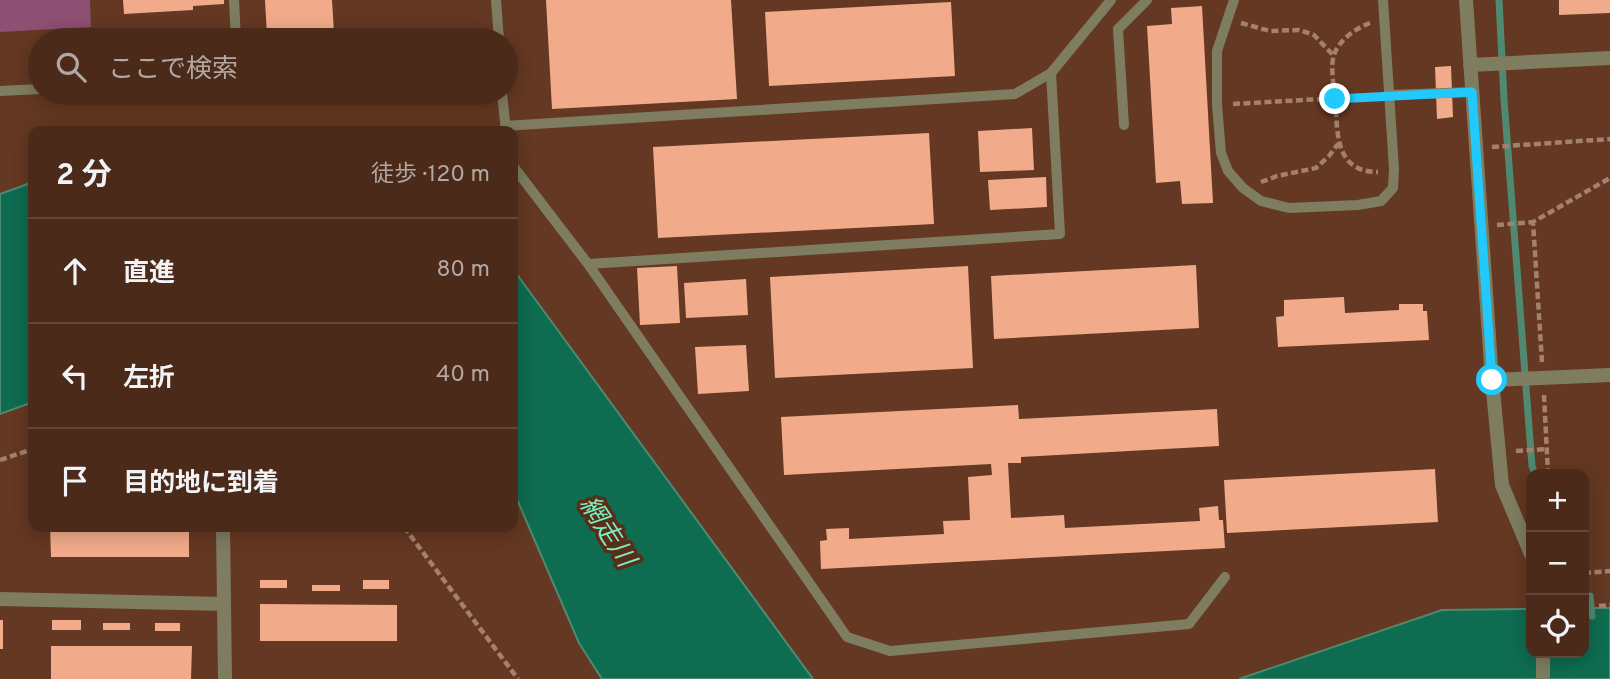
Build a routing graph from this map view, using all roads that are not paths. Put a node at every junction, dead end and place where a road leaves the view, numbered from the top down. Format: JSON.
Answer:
{"nodes":[{"id":1,"x":234,"y":0,"type":"edge"},
{"id":2,"x":496,"y":0,"type":"edge"},
{"id":3,"x":1111,"y":0,"type":"edge"},
{"id":4,"x":1147,"y":0,"type":"edge"},
{"id":5,"x":1234,"y":0,"type":"edge"},
{"id":6,"x":1383,"y":0,"type":"edge"},
{"id":7,"x":1466,"y":0,"type":"edge"},
{"id":8,"x":235,"y":28,"type":"edge"},
{"id":9,"x":498,"y":28,"type":"edge"},
{"id":10,"x":1610,"y":58,"type":"edge"},
{"id":11,"x":1470,"y":65,"type":"junction"},
{"id":12,"x":1051,"y":73,"type":"junction"},
{"id":13,"x":28,"y":90,"type":"edge"},
{"id":14,"x":0,"y":91,"type":"edge"},
{"id":15,"x":1472,"y":92,"type":"junction"},
{"id":16,"x":1389,"y":95,"type":"junction"},
{"id":17,"x":503,"y":105,"type":"edge"},
{"id":18,"x":1124,"y":125,"type":"dead end"},
{"id":19,"x":505,"y":126,"type":"edge"},
{"id":20,"x":518,"y":128,"type":"edge"},
{"id":21,"x":518,"y":172,"type":"edge"},
{"id":22,"x":589,"y":264,"type":"junction"},
{"id":23,"x":1610,"y":375,"type":"edge"},
{"id":24,"x":1492,"y":380,"type":"junction"},
{"id":25,"x":223,"y":532,"type":"edge"},
{"id":26,"x":1526,"y":542,"type":"edge"},
{"id":27,"x":1225,"y":577,"type":"dead end"},
{"id":28,"x":0,"y":598,"type":"edge"},
{"id":29,"x":224,"y":604,"type":"junction"},
{"id":30,"x":1543,"y":658,"type":"edge"},
{"id":31,"x":225,"y":679,"type":"edge"},
{"id":32,"x":1543,"y":679,"type":"edge"}],
"edges":[{"from":1,"to":8,"type":"lane"},
{"from":2,"to":9,"type":"lane"},
{"from":3,"to":12,"type":"lane"},
{"from":4,"to":18,"type":"lane"},
{"from":5,"to":16,"type":"lane"},
{"from":6,"to":16,"type":"lane"},
{"from":7,"to":11,"type":"street"},
{"from":10,"to":11,"type":"street"},
{"from":11,"to":15,"type":"street"},
{"from":12,"to":20,"type":"lane"},
{"from":12,"to":22,"type":"lane"},
{"from":13,"to":14,"type":"lane"},
{"from":15,"to":16,"type":"lane"},
{"from":15,"to":24,"type":"street"},
{"from":17,"to":19,"type":"lane"},
{"from":21,"to":22,"type":"lane"},
{"from":22,"to":27,"type":"lane"},
{"from":23,"to":24,"type":"street"},
{"from":24,"to":26,"type":"street"},
{"from":25,"to":29,"type":"street"},
{"from":28,"to":29,"type":"street"},
{"from":29,"to":31,"type":"street"},
{"from":30,"to":32,"type":"street"}]}
